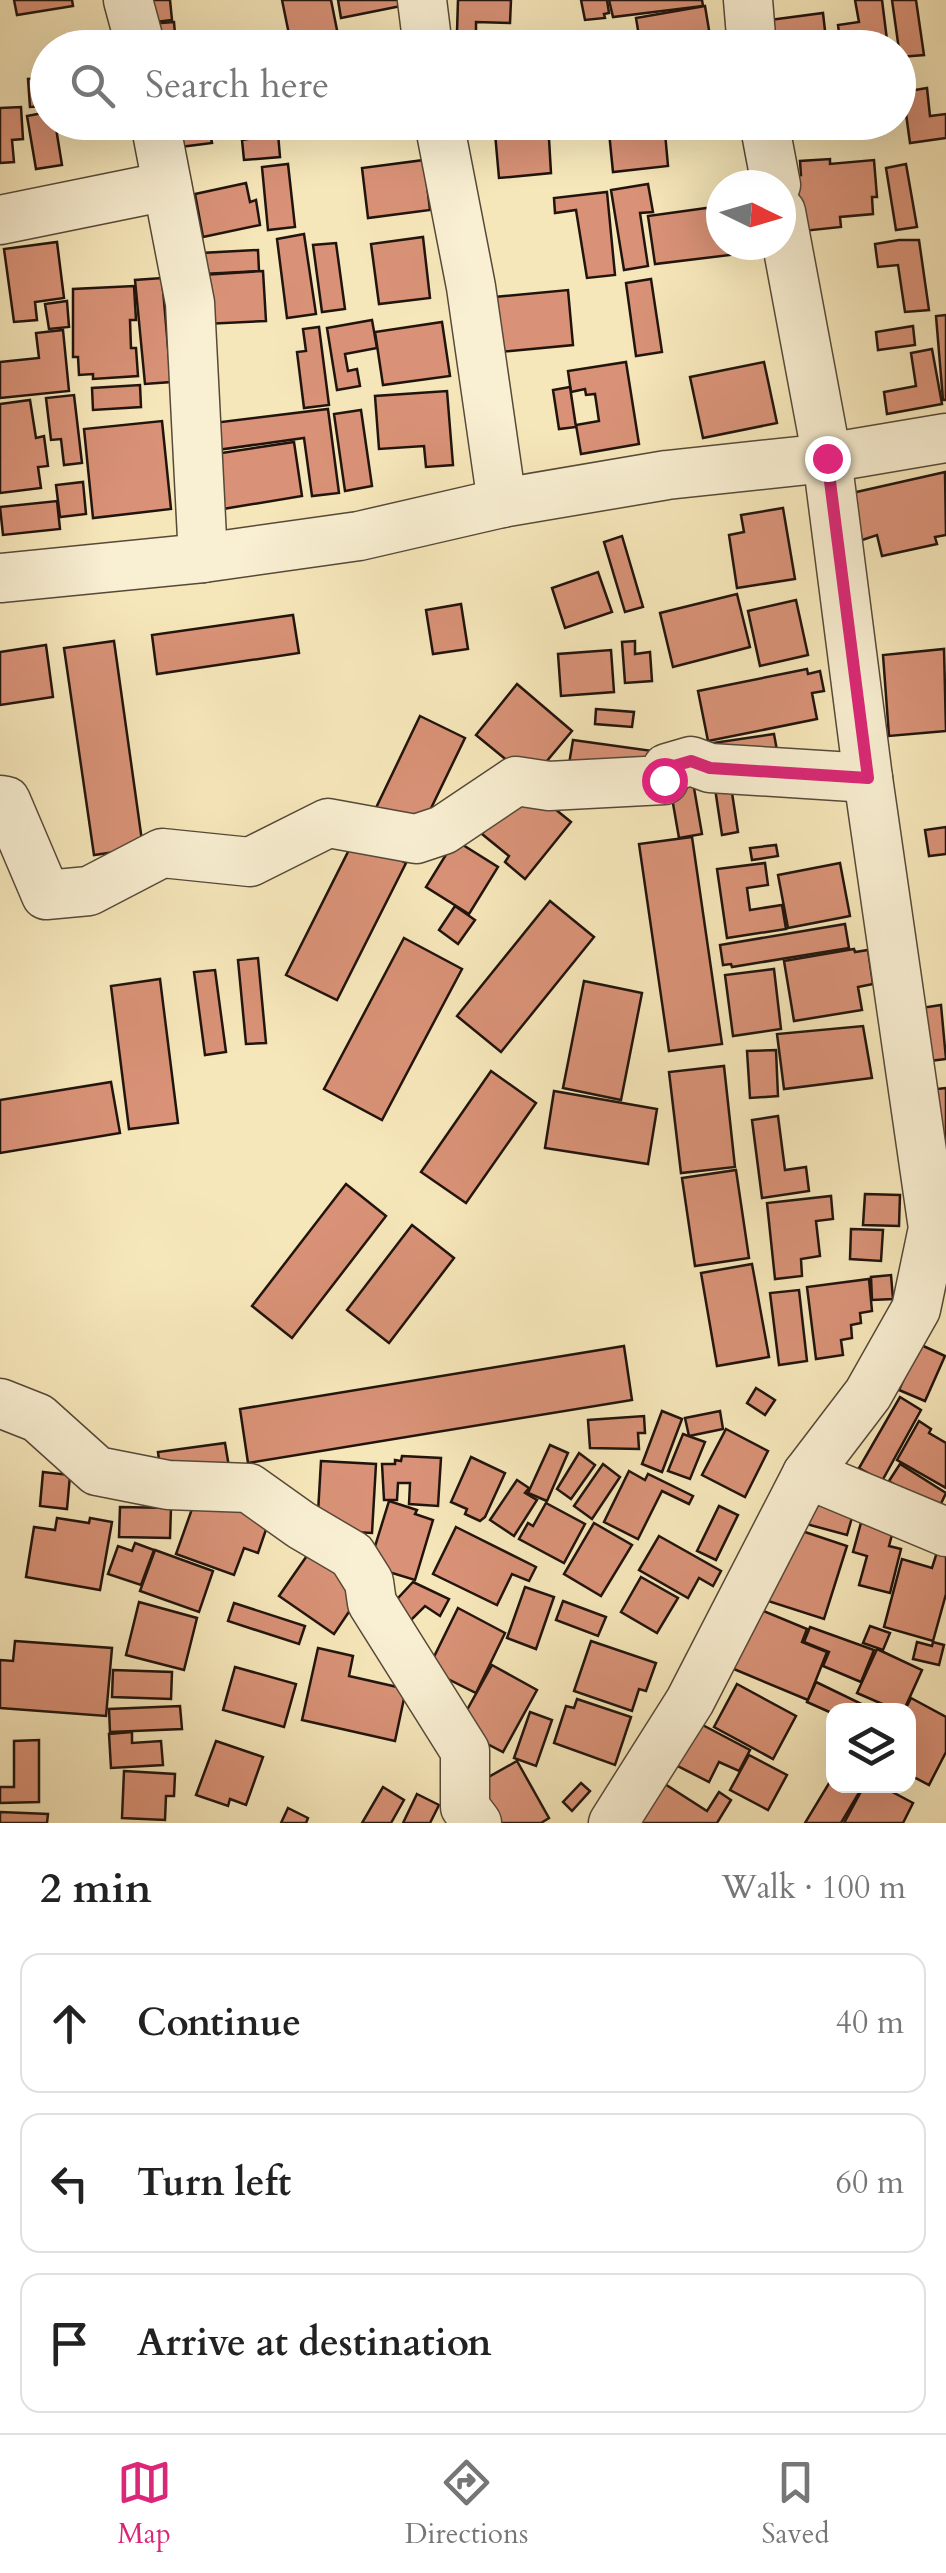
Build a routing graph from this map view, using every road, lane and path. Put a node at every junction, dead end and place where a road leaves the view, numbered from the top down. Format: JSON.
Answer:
{"nodes":[{"id":1,"x":128,"y":0,"type":"edge"},
{"id":2,"x":422,"y":0,"type":"edge"},
{"id":3,"x":748,"y":0,"type":"edge"},
{"id":4,"x":136,"y":30,"type":"edge"},
{"id":5,"x":426,"y":30,"type":"edge"},
{"id":6,"x":750,"y":30,"type":"edge"},
{"id":7,"x":158,"y":140,"type":"edge"},
{"id":8,"x":443,"y":140,"type":"edge"},
{"id":9,"x":767,"y":140,"type":"edge"},
{"id":10,"x":773,"y":170,"type":"edge"},
{"id":11,"x":167,"y":186,"type":"junction"},
{"id":12,"x":0,"y":220,"type":"edge"},
{"id":13,"x":790,"y":260,"type":"edge"},
{"id":14,"x":946,"y":438,"type":"edge"},
{"id":15,"x":827,"y":458,"type":"junction"},
{"id":16,"x":502,"y":502,"type":"junction"},
{"id":17,"x":203,"y":558,"type":"junction"},
{"id":18,"x":0,"y":578,"type":"edge"},
{"id":19,"x":868,"y":778,"type":"junction"},
{"id":20,"x":0,"y":800,"type":"edge"},
{"id":21,"x":931,"y":1316,"type":"edge"},
{"id":22,"x":0,"y":1403,"type":"edge"},
{"id":23,"x":807,"y":1474,"type":"junction"},
{"id":24,"x":946,"y":1532,"type":"edge"},
{"id":25,"x":477,"y":1823,"type":"edge"},
{"id":26,"x":612,"y":1823,"type":"edge"}],
"edges":[{"from":1,"to":4,"type":"street"},
{"from":2,"to":5,"type":"street"},
{"from":3,"to":6,"type":"street"},
{"from":7,"to":11,"type":"street"},
{"from":8,"to":16,"type":"street"},
{"from":9,"to":10,"type":"street"},
{"from":11,"to":12,"type":"street"},
{"from":11,"to":17,"type":"street"},
{"from":13,"to":15,"type":"street"},
{"from":14,"to":15,"type":"street"},
{"from":15,"to":16,"type":"street"},
{"from":15,"to":19,"type":"street"},
{"from":16,"to":17,"type":"street"},
{"from":17,"to":18,"type":"street"},
{"from":19,"to":20,"type":"street"},
{"from":19,"to":21,"type":"street"},
{"from":21,"to":23,"type":"street"},
{"from":22,"to":25,"type":"street"},
{"from":23,"to":24,"type":"street"},
{"from":23,"to":26,"type":"street"}]}
